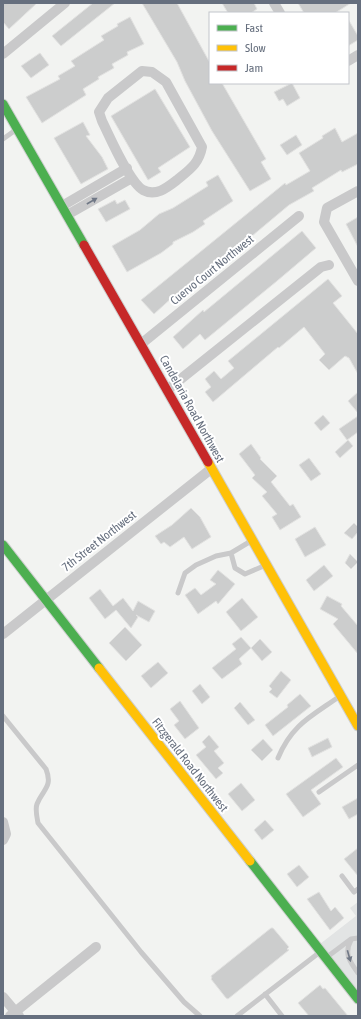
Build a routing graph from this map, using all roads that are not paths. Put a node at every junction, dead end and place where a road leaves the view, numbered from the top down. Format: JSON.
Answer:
{"nodes":[{"id":1,"x":65,"y":3,"type":"edge"},
{"id":2,"x":274,"y":3,"type":"edge"},
{"id":3,"x":279,"y":12,"type":"edge"},
{"id":4,"x":3,"y":54,"type":"edge"},
{"id":5,"x":358,"y":56,"type":"edge"},
{"id":6,"x":349,"y":60,"type":"edge"},
{"id":7,"x":3,"y":104,"type":"edge"},
{"id":8,"x":17,"y":128,"type":"junction"},
{"id":9,"x":3,"y":139,"type":"edge"},
{"id":10,"x":127,"y":168,"type":"junction"},
{"id":11,"x":132,"y":178,"type":"junction"},
{"id":12,"x":358,"y":191,"type":"edge"},
{"id":13,"x":62,"y":206,"type":"junction"},
{"id":14,"x":67,"y":215,"type":"junction"},
{"id":15,"x":298,"y":216,"type":"dead end"},
{"id":16,"x":329,"y":265,"type":"dead end"},
{"id":17,"x":358,"y":281,"type":"edge"},
{"id":18,"x":142,"y":344,"type":"junction"},
{"id":19,"x":167,"y":390,"type":"junction"},
{"id":20,"x":211,"y":469,"type":"junction"},
{"id":21,"x":252,"y":540,"type":"junction"},
{"id":22,"x":3,"y":545,"type":"edge"},
{"id":23,"x":231,"y":553,"type":"junction"},
{"id":24,"x":266,"y":565,"type":"junction"},
{"id":25,"x":178,"y":593,"type":"dead end"},
{"id":26,"x":46,"y":600,"type":"junction"},
{"id":27,"x":3,"y":634,"type":"edge"},
{"id":28,"x":340,"y":696,"type":"junction"},
{"id":29,"x":3,"y":716,"type":"edge"},
{"id":30,"x":358,"y":726,"type":"edge"},
{"id":31,"x":278,"y":758,"type":"dead end"},
{"id":32,"x":358,"y":765,"type":"edge"},
{"id":33,"x":319,"y":792,"type":"dead end"},
{"id":34,"x":3,"y":822,"type":"edge"},
{"id":35,"x":5,"y":837,"type":"edge"},
{"id":36,"x":342,"y":876,"type":"dead end"},
{"id":37,"x":358,"y":889,"type":"edge"},
{"id":38,"x":358,"y":938,"type":"edge"},
{"id":39,"x":351,"y":939,"type":"junction"},
{"id":40,"x":96,"y":947,"type":"dead end"},
{"id":41,"x":323,"y":955,"type":"junction"},
{"id":42,"x":358,"y":973,"type":"edge"},
{"id":43,"x":265,"y":994,"type":"junction"},
{"id":44,"x":3,"y":997,"type":"edge"},
{"id":45,"x":358,"y":999,"type":"edge"},
{"id":46,"x":15,"y":1015,"type":"edge"},
{"id":47,"x":200,"y":1016,"type":"edge"},
{"id":48,"x":237,"y":1016,"type":"edge"},
{"id":49,"x":282,"y":1016,"type":"edge"}],
"edges":[{"from":1,"to":4,"type":"street"},
{"from":2,"to":3,"type":"street"},
{"from":5,"to":6,"type":"street"},
{"from":7,"to":8,"type":"main road","name":"Candelaria Road Northwest"},
{"from":8,"to":9,"type":"lane"},
{"from":8,"to":13,"type":"main road","name":"Candelaria Road Northwest"},
{"from":10,"to":11,"type":"street"},
{"from":10,"to":11,"type":"street"},
{"from":10,"to":13,"type":"street"},
{"from":14,"to":11,"type":"street","one_way":true},
{"from":12,"to":17,"type":"street"},
{"from":13,"to":14,"type":"main road","name":"Candelaria Road Northwest"},
{"from":14,"to":18,"type":"main road","name":"Candelaria Road Northwest"},
{"from":15,"to":18,"type":"street","name":"Cuervo Court Northwest"},
{"from":16,"to":19,"type":"street"},
{"from":18,"to":19,"type":"main road","name":"Candelaria Road Northwest"},
{"from":19,"to":20,"type":"main road","name":"Candelaria Road Northwest"},
{"from":20,"to":21,"type":"main road","name":"Candelaria Road Northwest"},
{"from":20,"to":26,"type":"street","name":"7th Street Northwest"},
{"from":21,"to":23,"type":"lane"},
{"from":21,"to":24,"type":"main road","name":"Candelaria Road Northwest"},
{"from":22,"to":26,"type":"main road","name":"Fitzgerald Road Northwest"},
{"from":23,"to":24,"type":"lane"},
{"from":23,"to":25,"type":"lane"},
{"from":24,"to":28,"type":"main road","name":"Candelaria Road Northwest"},
{"from":26,"to":27,"type":"street","name":"7th Street Northwest"},
{"from":26,"to":41,"type":"main road","name":"Fitzgerald Road Northwest"},
{"from":28,"to":30,"type":"main road","name":"Candelaria Road Northwest"},
{"from":28,"to":31,"type":"lane"},
{"from":29,"to":47,"type":"lane"},
{"from":32,"to":33,"type":"lane"},
{"from":34,"to":35,"type":"street"},
{"from":36,"to":37,"type":"lane"},
{"from":38,"to":39,"type":"lane"},
{"from":39,"to":41,"type":"lane"},
{"from":39,"to":42,"type":"lane","one_way":true},
{"from":40,"to":46,"type":"street"},
{"from":41,"to":43,"type":"lane"},
{"from":41,"to":45,"type":"main road","name":"Fitzgerald Road Northwest"},
{"from":43,"to":48,"type":"lane"},
{"from":43,"to":49,"type":"lane"},
{"from":44,"to":46,"type":"street"}]}
